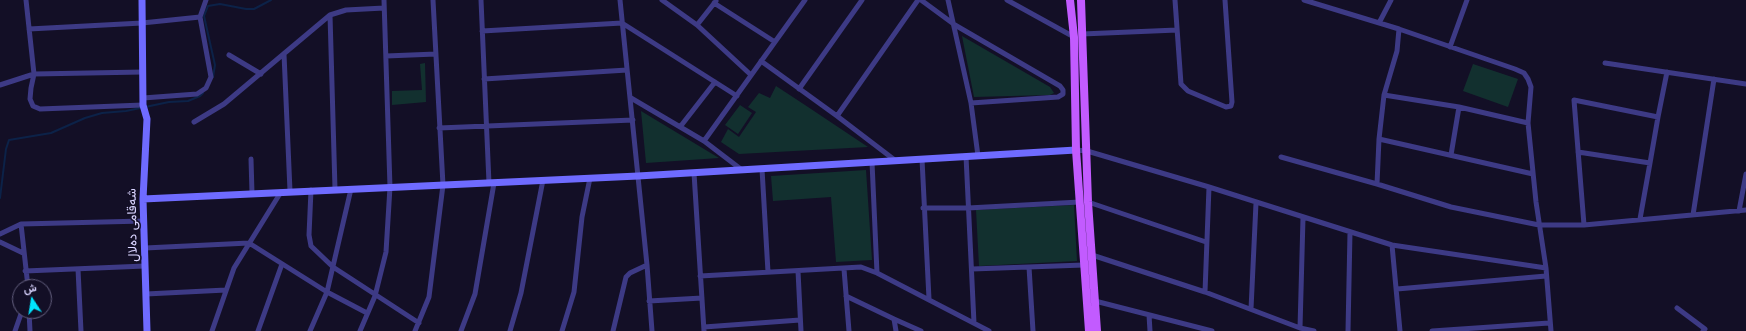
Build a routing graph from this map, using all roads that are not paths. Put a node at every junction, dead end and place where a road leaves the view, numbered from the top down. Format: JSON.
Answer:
{"nodes":[{"id":1,"x":26,"y":0,"type":"edge"},
{"id":2,"x":142,"y":0,"type":"edge"},
{"id":3,"x":206,"y":0,"type":"edge"},
{"id":4,"x":384,"y":0,"type":"edge"},
{"id":5,"x":433,"y":0,"type":"edge"},
{"id":6,"x":481,"y":0,"type":"edge"},
{"id":7,"x":620,"y":0,"type":"edge"},
{"id":8,"x":662,"y":0,"type":"edge"},
{"id":9,"x":805,"y":0,"type":"edge"},
{"id":10,"x":862,"y":0,"type":"edge"},
{"id":11,"x":918,"y":0,"type":"edge"},
{"id":12,"x":921,"y":0,"type":"edge"},
{"id":13,"x":948,"y":0,"type":"edge"},
{"id":14,"x":1007,"y":0,"type":"edge"},
{"id":15,"x":1070,"y":0,"type":"edge"},
{"id":16,"x":1081,"y":0,"type":"edge"},
{"id":17,"x":1175,"y":0,"type":"edge"},
{"id":18,"x":1225,"y":0,"type":"edge"},
{"id":19,"x":1307,"y":0,"type":"edge"},
{"id":20,"x":1391,"y":0,"type":"edge"},
{"id":21,"x":1465,"y":0,"type":"edge"},
{"id":22,"x":715,"y":1,"type":"edge"},
{"id":23,"x":384,"y":8,"type":"junction"},
{"id":24,"x":330,"y":15,"type":"junction"},
{"id":25,"x":200,"y":17,"type":"junction"},
{"id":26,"x":142,"y":23,"type":"junction"},
{"id":27,"x":1379,"y":23,"type":"junction"},
{"id":28,"x":622,"y":24,"type":"junction"},
{"id":29,"x":697,"y":25,"type":"junction"},
{"id":30,"x":955,"y":25,"type":"junction"},
{"id":31,"x":29,"y":29,"type":"junction"},
{"id":32,"x":1400,"y":29,"type":"junction"},
{"id":33,"x":1177,"y":30,"type":"junction"},
{"id":34,"x":482,"y":31,"type":"junction"},
{"id":35,"x":1082,"y":34,"type":"junction"},
{"id":36,"x":1074,"y":37,"type":"junction"},
{"id":37,"x":775,"y":42,"type":"junction"},
{"id":38,"x":1450,"y":47,"type":"junction"},
{"id":39,"x":284,"y":54,"type":"junction"},
{"id":40,"x":436,"y":54,"type":"junction"},
{"id":41,"x":229,"y":55,"type":"dead end"},
{"id":42,"x":386,"y":56,"type":"junction"},
{"id":43,"x":760,"y":61,"type":"junction"},
{"id":44,"x":1605,"y":63,"type":"dead end"},
{"id":45,"x":627,"y":70,"type":"junction"},
{"id":46,"x":143,"y":72,"type":"junction"},
{"id":47,"x":1667,"y":72,"type":"junction"},
{"id":48,"x":34,"y":74,"type":"junction"},
{"id":49,"x":261,"y":74,"type":"junction"},
{"id":50,"x":751,"y":75,"type":"junction"},
{"id":51,"x":484,"y":79,"type":"junction"},
{"id":52,"x":1714,"y":79,"type":"junction"},
{"id":53,"x":715,"y":82,"type":"junction"},
{"id":54,"x":1746,"y":84,"type":"edge"},
{"id":55,"x":0,"y":85,"type":"edge"},
{"id":56,"x":799,"y":89,"type":"junction"},
{"id":57,"x":1384,"y":95,"type":"junction"},
{"id":58,"x":737,"y":96,"type":"junction"},
{"id":59,"x":630,"y":98,"type":"junction"},
{"id":60,"x":143,"y":101,"type":"junction"},
{"id":61,"x":971,"y":103,"type":"junction"},
{"id":62,"x":1459,"y":107,"type":"junction"},
{"id":63,"x":837,"y":116,"type":"junction"},
{"id":64,"x":1658,"y":117,"type":"junction"},
{"id":65,"x":633,"y":120,"type":"junction"},
{"id":66,"x":194,"y":122,"type":"dead end"},
{"id":67,"x":1528,"y":124,"type":"junction"},
{"id":68,"x":486,"y":127,"type":"junction"},
{"id":69,"x":439,"y":128,"type":"junction"},
{"id":70,"x":680,"y":128,"type":"junction"},
{"id":71,"x":1379,"y":139,"type":"junction"},
{"id":72,"x":704,"y":141,"type":"junction"},
{"id":73,"x":1076,"y":150,"type":"junction"},
{"id":74,"x":1087,"y":151,"type":"junction"},
{"id":75,"x":1578,"y":152,"type":"junction"},
{"id":76,"x":1451,"y":155,"type":"junction"},
{"id":77,"x":966,"y":156,"type":"junction"},
{"id":78,"x":978,"y":156,"type":"junction"},
{"id":79,"x":1281,"y":157,"type":"dead end"},
{"id":80,"x":251,"y":159,"type":"dead end"},
{"id":81,"x":922,"y":159,"type":"junction"},
{"id":82,"x":896,"y":161,"type":"junction"},
{"id":83,"x":872,"y":162,"type":"junction"},
{"id":84,"x":1650,"y":163,"type":"junction"},
{"id":85,"x":762,"y":169,"type":"junction"},
{"id":86,"x":742,"y":170,"type":"junction"},
{"id":87,"x":694,"y":173,"type":"junction"},
{"id":88,"x":1533,"y":174,"type":"junction"},
{"id":89,"x":1746,"y":174,"type":"edge"},
{"id":90,"x":638,"y":176,"type":"junction"},
{"id":91,"x":590,"y":178,"type":"junction"},
{"id":92,"x":542,"y":180,"type":"junction"},
{"id":93,"x":492,"y":183,"type":"junction"},
{"id":94,"x":1377,"y":184,"type":"junction"},
{"id":95,"x":442,"y":185,"type":"junction"},
{"id":96,"x":390,"y":187,"type":"junction"},
{"id":97,"x":1209,"y":188,"type":"junction"},
{"id":98,"x":335,"y":189,"type":"junction"},
{"id":99,"x":351,"y":189,"type":"junction"},
{"id":100,"x":311,"y":190,"type":"junction"},
{"id":101,"x":290,"y":191,"type":"junction"},
{"id":102,"x":280,"y":192,"type":"junction"},
{"id":103,"x":252,"y":193,"type":"junction"},
{"id":104,"x":143,"y":199,"type":"junction"},
{"id":105,"x":1080,"y":202,"type":"junction"},
{"id":106,"x":1088,"y":202,"type":"junction"},
{"id":107,"x":1256,"y":203,"type":"junction"},
{"id":108,"x":923,"y":208,"type":"junction"},
{"id":109,"x":968,"y":208,"type":"junction"},
{"id":110,"x":1746,"y":210,"type":"edge"},
{"id":111,"x":1739,"y":211,"type":"junction"},
{"id":112,"x":1693,"y":215,"type":"junction"},
{"id":113,"x":1303,"y":218,"type":"junction"},
{"id":114,"x":1640,"y":219,"type":"junction"},
{"id":115,"x":144,"y":221,"type":"junction"},
{"id":116,"x":21,"y":224,"type":"junction"},
{"id":117,"x":1539,"y":225,"type":"junction"},
{"id":118,"x":1584,"y":225,"type":"junction"},
{"id":119,"x":1350,"y":232,"type":"junction"},
{"id":120,"x":0,"y":234,"type":"edge"},
{"id":121,"x":0,"y":242,"type":"edge"},
{"id":122,"x":1206,"y":242,"type":"junction"},
{"id":123,"x":248,"y":243,"type":"junction"},
{"id":124,"x":1392,"y":245,"type":"junction"},
{"id":125,"x":145,"y":248,"type":"junction"},
{"id":126,"x":24,"y":253,"type":"junction"},
{"id":127,"x":1092,"y":255,"type":"junction"},
{"id":128,"x":282,"y":264,"type":"junction"},
{"id":129,"x":647,"y":265,"type":"junction"},
{"id":130,"x":1084,"y":265,"type":"junction"},
{"id":131,"x":145,"y":266,"type":"junction"},
{"id":132,"x":334,"y":267,"type":"junction"},
{"id":133,"x":1029,"y":267,"type":"junction"},
{"id":134,"x":1546,"y":268,"type":"junction"},
{"id":135,"x":78,"y":269,"type":"junction"},
{"id":136,"x":844,"y":269,"type":"junction"},
{"id":137,"x":972,"y":269,"type":"junction"},
{"id":138,"x":25,"y":271,"type":"junction"},
{"id":139,"x":798,"y":271,"type":"junction"},
{"id":140,"x":768,"y":272,"type":"junction"},
{"id":141,"x":878,"y":273,"type":"junction"},
{"id":142,"x":700,"y":276,"type":"junction"},
{"id":143,"x":1546,"y":276,"type":"junction"},
{"id":144,"x":26,"y":279,"type":"edge"},
{"id":145,"x":1397,"y":289,"type":"junction"},
{"id":146,"x":226,"y":290,"type":"junction"},
{"id":147,"x":327,"y":292,"type":"junction"},
{"id":148,"x":1205,"y":292,"type":"junction"},
{"id":149,"x":146,"y":294,"type":"junction"},
{"id":150,"x":375,"y":296,"type":"junction"},
{"id":151,"x":846,"y":296,"type":"junction"},
{"id":152,"x":702,"y":298,"type":"junction"},
{"id":153,"x":929,"y":299,"type":"junction"},
{"id":154,"x":650,"y":301,"type":"junction"},
{"id":155,"x":1095,"y":301,"type":"junction"},
{"id":156,"x":1677,"y":308,"type":"dead end"},
{"id":157,"x":1251,"y":309,"type":"junction"},
{"id":158,"x":366,"y":313,"type":"junction"},
{"id":159,"x":1149,"y":315,"type":"junction"},
{"id":160,"x":19,"y":319,"type":"edge"},
{"id":161,"x":29,"y":319,"type":"edge"},
{"id":162,"x":894,"y":319,"type":"junction"},
{"id":163,"x":800,"y":320,"type":"junction"},
{"id":164,"x":419,"y":323,"type":"junction"},
{"id":165,"x":974,"y":323,"type":"junction"},
{"id":166,"x":1549,"y":323,"type":"junction"},
{"id":167,"x":1300,"y":328,"type":"junction"},
{"id":168,"x":704,"y":329,"type":"edge"},
{"id":169,"x":1196,"y":329,"type":"edge"},
{"id":170,"x":15,"y":331,"type":"edge"},
{"id":171,"x":30,"y":331,"type":"edge"},
{"id":172,"x":81,"y":331,"type":"edge"},
{"id":173,"x":147,"y":331,"type":"edge"},
{"id":174,"x":212,"y":331,"type":"edge"},
{"id":175,"x":258,"y":331,"type":"edge"},
{"id":176,"x":310,"y":331,"type":"edge"},
{"id":177,"x":360,"y":331,"type":"edge"},
{"id":178,"x":415,"y":331,"type":"edge"},
{"id":179,"x":461,"y":331,"type":"edge"},
{"id":180,"x":510,"y":331,"type":"edge"},
{"id":181,"x":562,"y":331,"type":"edge"},
{"id":182,"x":613,"y":331,"type":"edge"},
{"id":183,"x":652,"y":331,"type":"edge"},
{"id":184,"x":801,"y":331,"type":"edge"},
{"id":185,"x":849,"y":331,"type":"edge"},
{"id":186,"x":896,"y":331,"type":"edge"},
{"id":187,"x":921,"y":331,"type":"edge"},
{"id":188,"x":989,"y":331,"type":"edge"},
{"id":189,"x":1033,"y":331,"type":"edge"},
{"id":190,"x":1088,"y":331,"type":"edge"},
{"id":191,"x":1097,"y":331,"type":"edge"},
{"id":192,"x":1150,"y":331,"type":"edge"},
{"id":193,"x":1212,"y":331,"type":"edge"},
{"id":194,"x":1314,"y":331,"type":"edge"},
{"id":195,"x":1348,"y":331,"type":"edge"},
{"id":196,"x":1400,"y":331,"type":"edge"},
{"id":197,"x":1432,"y":331,"type":"edge"},
{"id":198,"x":1551,"y":331,"type":"edge"},
{"id":199,"x":1703,"y":331,"type":"edge"}],
"edges":[{"from":1,"to":31,"type":"street"},
{"from":2,"to":26,"type":"main road","name":"شەقامی دەلال"},
{"from":3,"to":25,"type":"street"},
{"from":4,"to":23,"type":"street"},
{"from":5,"to":40,"type":"street"},
{"from":6,"to":34,"type":"street"},
{"from":7,"to":28,"type":"street"},
{"from":8,"to":29,"type":"street"},
{"from":9,"to":37,"type":"street"},
{"from":10,"to":56,"type":"street"},
{"from":11,"to":63,"type":"street"},
{"from":12,"to":30,"type":"street"},
{"from":13,"to":30,"type":"street"},
{"from":14,"to":36,"type":"street"},
{"from":15,"to":36,"type":"main road"},
{"from":16,"to":35,"type":"main road"},
{"from":17,"to":33,"type":"street"},
{"from":18,"to":33,"type":"street"},
{"from":19,"to":27,"type":"street"},
{"from":20,"to":27,"type":"street"},
{"from":21,"to":38,"type":"street"},
{"from":22,"to":29,"type":"street"},
{"from":22,"to":37,"type":"street"},
{"from":23,"to":24,"type":"street"},
{"from":23,"to":42,"type":"street"},
{"from":24,"to":39,"type":"street"},
{"from":24,"to":98,"type":"street"},
{"from":25,"to":26,"type":"street"},
{"from":25,"to":60,"type":"street"},
{"from":26,"to":31,"type":"street"},
{"from":26,"to":46,"type":"main road","name":"شەقامی دەلال"},
{"from":27,"to":32,"type":"street"},
{"from":28,"to":34,"type":"street"},
{"from":28,"to":45,"type":"street"},
{"from":28,"to":53,"type":"street"},
{"from":29,"to":50,"type":"street"},
{"from":30,"to":61,"type":"street"},
{"from":30,"to":61,"type":"street"},
{"from":31,"to":48,"type":"street"},
{"from":32,"to":38,"type":"street"},
{"from":32,"to":57,"type":"street"},
{"from":33,"to":35,"type":"street"},
{"from":34,"to":51,"type":"street"},
{"from":35,"to":74,"type":"main road"},
{"from":36,"to":73,"type":"main road"},
{"from":37,"to":43,"type":"street"},
{"from":38,"to":67,"type":"street"},
{"from":39,"to":49,"type":"street"},
{"from":39,"to":101,"type":"street"},
{"from":40,"to":42,"type":"street"},
{"from":40,"to":69,"type":"street"},
{"from":41,"to":49,"type":"street"},
{"from":42,"to":96,"type":"street"},
{"from":43,"to":50,"type":"street"},
{"from":43,"to":56,"type":"street"},
{"from":44,"to":47,"type":"street"},
{"from":45,"to":51,"type":"street"},
{"from":45,"to":59,"type":"street"},
{"from":46,"to":48,"type":"street"},
{"from":46,"to":60,"type":"main road","name":"شەقامی دەلال"},
{"from":47,"to":52,"type":"street"},
{"from":47,"to":64,"type":"street"},
{"from":48,"to":55,"type":"street"},
{"from":48,"to":60,"type":"street"},
{"from":49,"to":66,"type":"street"},
{"from":50,"to":58,"type":"street"},
{"from":51,"to":68,"type":"street"},
{"from":52,"to":54,"type":"street"},
{"from":52,"to":112,"type":"street"},
{"from":53,"to":58,"type":"street"},
{"from":53,"to":70,"type":"street"},
{"from":56,"to":63,"type":"street"},
{"from":57,"to":62,"type":"street"},
{"from":57,"to":71,"type":"street"},
{"from":58,"to":72,"type":"street"},
{"from":59,"to":65,"type":"street"},
{"from":59,"to":70,"type":"street"},
{"from":60,"to":104,"type":"main road","name":"شەقامی دەلال"},
{"from":61,"to":78,"type":"street"},
{"from":62,"to":67,"type":"street"},
{"from":62,"to":76,"type":"street"},
{"from":63,"to":82,"type":"street"},
{"from":64,"to":75,"type":"street"},
{"from":64,"to":84,"type":"street"},
{"from":65,"to":68,"type":"street"},
{"from":65,"to":90,"type":"street"},
{"from":67,"to":88,"type":"street"},
{"from":68,"to":69,"type":"street"},
{"from":68,"to":93,"type":"street"},
{"from":69,"to":95,"type":"street"},
{"from":70,"to":72,"type":"street"},
{"from":71,"to":76,"type":"street"},
{"from":71,"to":94,"type":"street"},
{"from":72,"to":86,"type":"street"},
{"from":73,"to":74,"type":"street"},
{"from":73,"to":78,"type":"main road"},
{"from":73,"to":105,"type":"main road"},
{"from":74,"to":97,"type":"street"},
{"from":74,"to":106,"type":"main road"},
{"from":75,"to":84,"type":"street"},
{"from":75,"to":118,"type":"street"},
{"from":76,"to":88,"type":"street"},
{"from":77,"to":78,"type":"main road"},
{"from":77,"to":81,"type":"main road"},
{"from":77,"to":109,"type":"street"},
{"from":79,"to":94,"type":"street"},
{"from":80,"to":103,"type":"street"},
{"from":81,"to":82,"type":"main road"},
{"from":81,"to":108,"type":"street"},
{"from":82,"to":83,"type":"main road"},
{"from":83,"to":85,"type":"main road"},
{"from":83,"to":141,"type":"street"},
{"from":84,"to":114,"type":"street"},
{"from":85,"to":86,"type":"main road"},
{"from":85,"to":140,"type":"street"},
{"from":86,"to":87,"type":"main road"},
{"from":87,"to":90,"type":"main road"},
{"from":87,"to":142,"type":"street"},
{"from":88,"to":117,"type":"street"},
{"from":89,"to":111,"type":"street"},
{"from":90,"to":91,"type":"main road"},
{"from":90,"to":129,"type":"street"},
{"from":91,"to":92,"type":"main road"},
{"from":91,"to":181,"type":"street"},
{"from":92,"to":93,"type":"main road"},
{"from":92,"to":180,"type":"street"},
{"from":93,"to":95,"type":"main road"},
{"from":93,"to":179,"type":"street"},
{"from":94,"to":117,"type":"street"},
{"from":95,"to":96,"type":"main road"},
{"from":95,"to":164,"type":"street"},
{"from":96,"to":99,"type":"main road"},
{"from":96,"to":150,"type":"street"},
{"from":97,"to":107,"type":"street"},
{"from":97,"to":122,"type":"street"},
{"from":98,"to":99,"type":"main road"},
{"from":98,"to":100,"type":"main road"},
{"from":99,"to":132,"type":"street"},
{"from":100,"to":101,"type":"main road"},
{"from":100,"to":132,"type":"street"},
{"from":101,"to":102,"type":"main road"},
{"from":102,"to":103,"type":"main road"},
{"from":102,"to":123,"type":"street"},
{"from":103,"to":104,"type":"main road"},
{"from":104,"to":115,"type":"main road","name":"شەقامی دەلال"},
{"from":105,"to":109,"type":"street"},
{"from":105,"to":130,"type":"main road"},
{"from":106,"to":122,"type":"street"},
{"from":106,"to":127,"type":"main road"},
{"from":107,"to":113,"type":"street"},
{"from":107,"to":157,"type":"street"},
{"from":108,"to":109,"type":"street"},
{"from":108,"to":153,"type":"street"},
{"from":109,"to":137,"type":"street"},
{"from":110,"to":111,"type":"street"},
{"from":111,"to":112,"type":"street"},
{"from":112,"to":114,"type":"street"},
{"from":113,"to":119,"type":"street"},
{"from":113,"to":167,"type":"street"},
{"from":114,"to":118,"type":"street"},
{"from":115,"to":116,"type":"street"},
{"from":115,"to":125,"type":"main road","name":"شەقامی دەلال"},
{"from":116,"to":120,"type":"street"},
{"from":116,"to":126,"type":"street"},
{"from":117,"to":118,"type":"street"},
{"from":117,"to":134,"type":"street"},
{"from":119,"to":124,"type":"street"},
{"from":119,"to":195,"type":"street"},
{"from":121,"to":126,"type":"street"},
{"from":122,"to":148,"type":"street"},
{"from":123,"to":125,"type":"street"},
{"from":123,"to":128,"type":"street"},
{"from":123,"to":146,"type":"street"},
{"from":124,"to":134,"type":"street"},
{"from":124,"to":145,"type":"street"},
{"from":125,"to":131,"type":"main road","name":"شەقامی دەلال"},
{"from":126,"to":138,"type":"street"},
{"from":127,"to":148,"type":"street"},
{"from":127,"to":155,"type":"main road"},
{"from":128,"to":147,"type":"street"},
{"from":128,"to":175,"type":"street"},
{"from":129,"to":154,"type":"street"},
{"from":129,"to":182,"type":"street"},
{"from":130,"to":133,"type":"street"},
{"from":130,"to":190,"type":"main road"},
{"from":131,"to":135,"type":"street"},
{"from":131,"to":149,"type":"main road","name":"شەقامی دەلال"},
{"from":132,"to":147,"type":"street"},
{"from":132,"to":150,"type":"street"},
{"from":133,"to":137,"type":"street"},
{"from":133,"to":189,"type":"street"},
{"from":134,"to":143,"type":"street"},
{"from":135,"to":138,"type":"street"},
{"from":135,"to":172,"type":"street"},
{"from":136,"to":139,"type":"street"},
{"from":136,"to":141,"type":"street"},
{"from":136,"to":151,"type":"street"},
{"from":137,"to":165,"type":"street"},
{"from":138,"to":144,"type":"street"},
{"from":139,"to":140,"type":"street"},
{"from":139,"to":163,"type":"street"},
{"from":140,"to":142,"type":"street"},
{"from":141,"to":153,"type":"street"},
{"from":142,"to":152,"type":"street"},
{"from":143,"to":145,"type":"street"},
{"from":143,"to":166,"type":"street"},
{"from":145,"to":196,"type":"street"},
{"from":146,"to":149,"type":"street"},
{"from":146,"to":174,"type":"street"},
{"from":147,"to":158,"type":"street"},
{"from":147,"to":176,"type":"street"},
{"from":148,"to":157,"type":"street"},
{"from":149,"to":173,"type":"main road","name":"شەقامی دەلال"},
{"from":150,"to":158,"type":"street"},
{"from":150,"to":164,"type":"street"},
{"from":151,"to":162,"type":"street"},
{"from":151,"to":185,"type":"street"},
{"from":152,"to":154,"type":"street"},
{"from":152,"to":168,"type":"street"},
{"from":153,"to":165,"type":"street"},
{"from":154,"to":183,"type":"street"},
{"from":155,"to":159,"type":"street"},
{"from":155,"to":191,"type":"main road"},
{"from":156,"to":199,"type":"street"},
{"from":157,"to":167,"type":"street"},
{"from":158,"to":177,"type":"street"},
{"from":159,"to":169,"type":"street"},
{"from":159,"to":192,"type":"street"},
{"from":160,"to":170,"type":"street"},
{"from":161,"to":171,"type":"street"},
{"from":162,"to":186,"type":"street"},
{"from":162,"to":187,"type":"street"},
{"from":163,"to":168,"type":"street"},
{"from":163,"to":184,"type":"street"},
{"from":164,"to":178,"type":"street"},
{"from":165,"to":188,"type":"street"},
{"from":166,"to":197,"type":"street"},
{"from":166,"to":198,"type":"street"},
{"from":167,"to":194,"type":"street"},
{"from":169,"to":193,"type":"street"}]}
